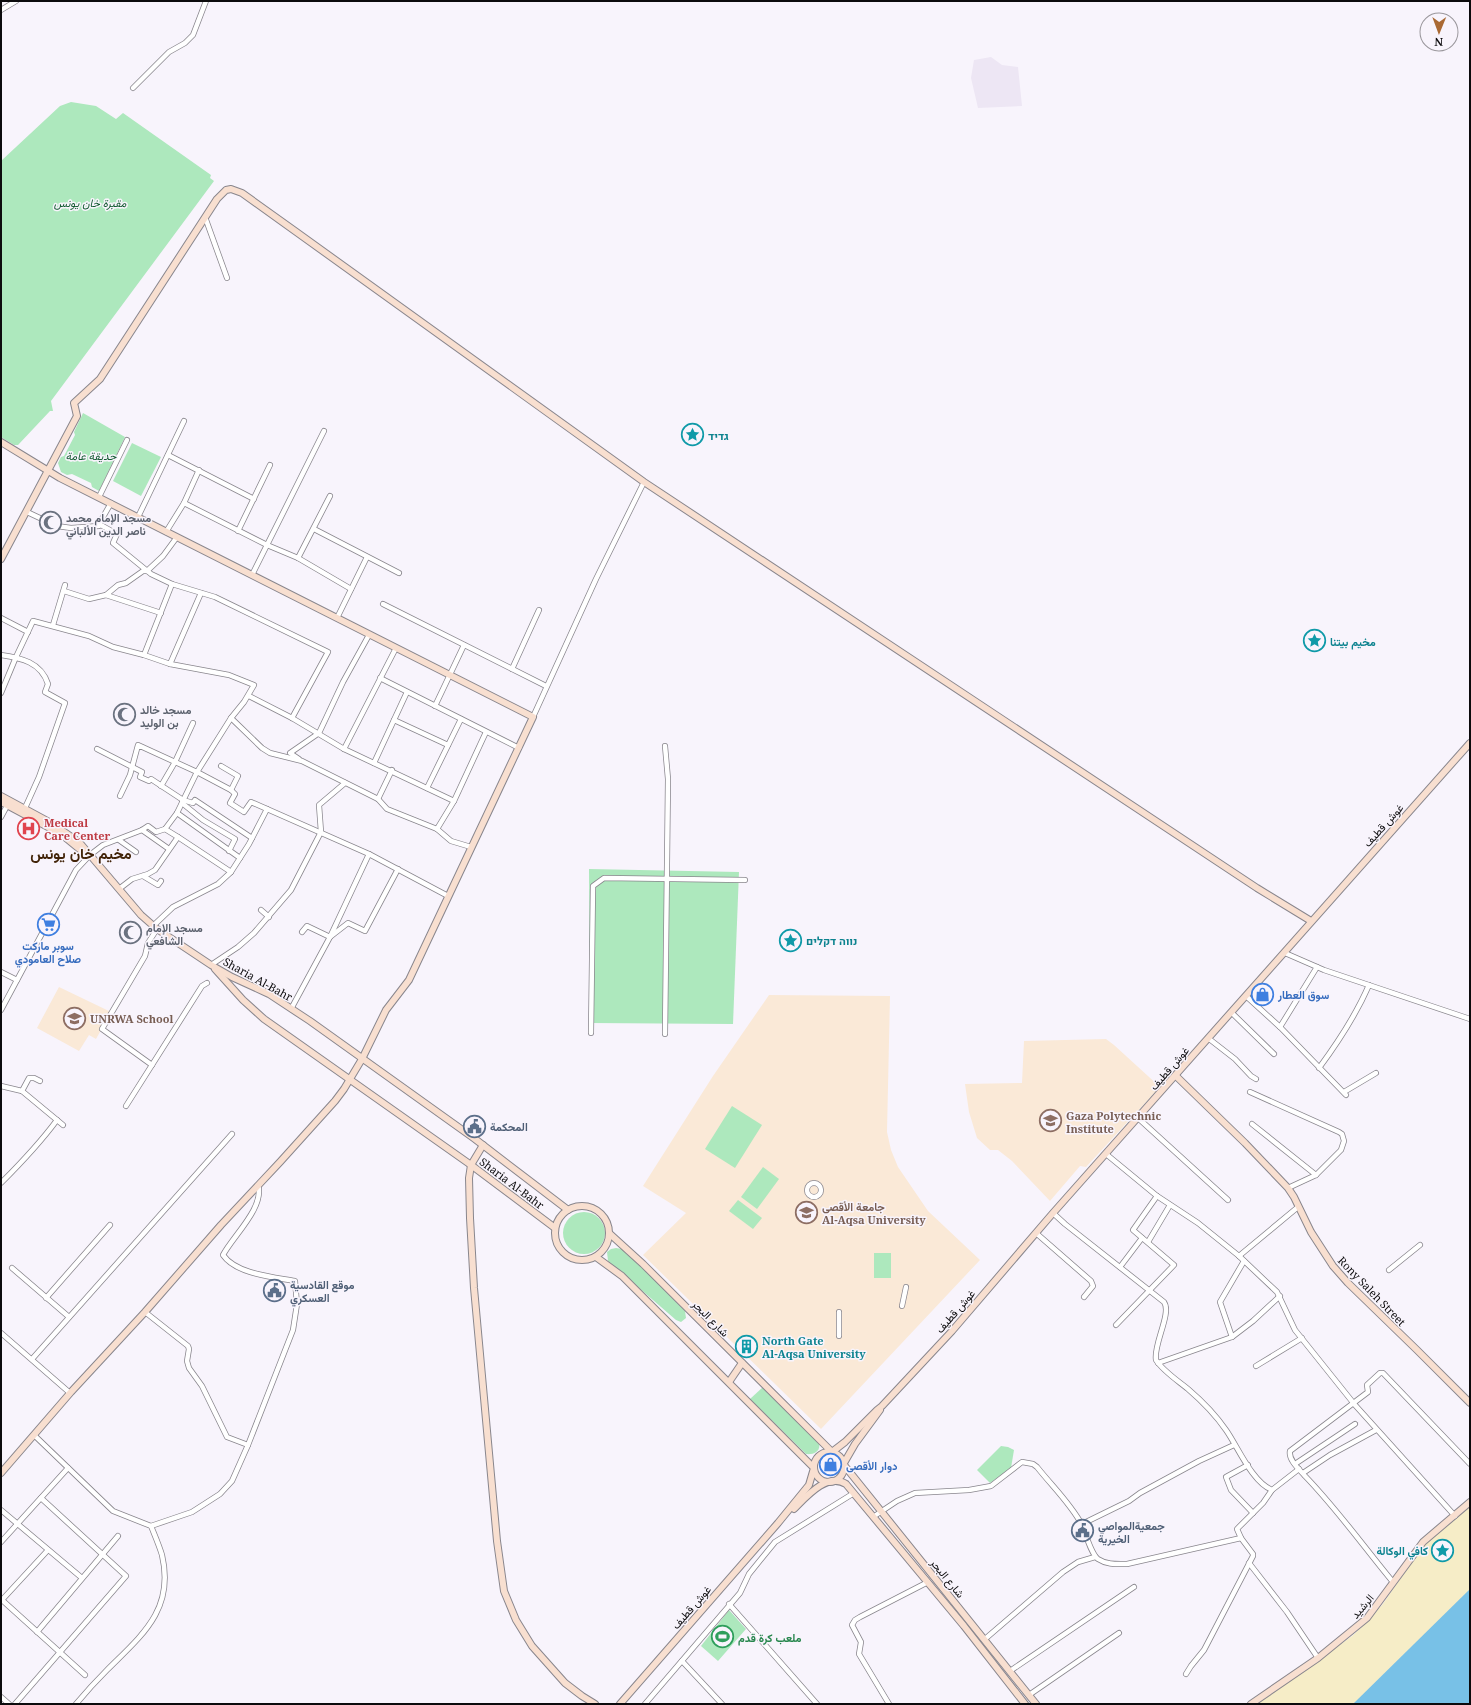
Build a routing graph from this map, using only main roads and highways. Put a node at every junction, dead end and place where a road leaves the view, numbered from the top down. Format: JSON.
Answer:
{"nodes":[{"id":1,"x":1,"y":442,"type":"edge"},
{"id":2,"x":47,"y":471,"type":"junction"},
{"id":3,"x":1,"y":559,"type":"edge"},
{"id":4,"x":1470,"y":743,"type":"edge"},
{"id":5,"x":1,"y":796,"type":"edge"},
{"id":6,"x":1,"y":802,"type":"edge"},
{"id":7,"x":8,"y":803,"type":"junction"},
{"id":8,"x":89,"y":856,"type":"junction"},
{"id":9,"x":1311,"y":921,"type":"junction"},
{"id":10,"x":211,"y":965,"type":"junction"},
{"id":11,"x":362,"y":1059,"type":"junction"},
{"id":12,"x":1176,"y":1076,"type":"junction"},
{"id":13,"x":350,"y":1079,"type":"junction"},
{"id":14,"x":483,"y":1145,"type":"junction"},
{"id":15,"x":471,"y":1165,"type":"junction"},
{"id":16,"x":568,"y":1210,"type":"junction"},
{"id":17,"x":555,"y":1228,"type":"junction"},
{"id":18,"x":610,"y":1234,"type":"junction"},
{"id":19,"x":596,"y":1257,"type":"junction"},
{"id":20,"x":742,"y":1363,"type":"junction"},
{"id":21,"x":729,"y":1382,"type":"junction"},
{"id":22,"x":1470,"y":1403,"type":"edge"},
{"id":23,"x":882,"y":1406,"type":"junction"},
{"id":24,"x":832,"y":1452,"type":"junction"},
{"id":25,"x":844,"y":1464,"type":"junction"},
{"id":26,"x":814,"y":1468,"type":"junction"},
{"id":27,"x":1,"y":1473,"type":"edge"},
{"id":28,"x":832,"y":1481,"type":"junction"},
{"id":29,"x":1470,"y":1502,"type":"edge"},
{"id":30,"x":778,"y":1524,"type":"junction"},
{"id":31,"x":595,"y":1704,"type":"edge"},
{"id":32,"x":620,"y":1704,"type":"edge"},
{"id":33,"x":1025,"y":1704,"type":"edge"},
{"id":34,"x":1036,"y":1704,"type":"edge"},
{"id":35,"x":1251,"y":1704,"type":"edge"}],
"edges":[{"from":1,"to":2,"type":"main road"},
{"from":2,"to":3,"type":"main road"},
{"from":2,"to":9,"type":"main road"},
{"from":2,"to":11,"type":"main road"},
{"from":4,"to":9,"type":"main road","name":"غوش قطيف"},
{"from":5,"to":7,"type":"main road"},
{"from":6,"to":7,"type":"main road"},
{"from":7,"to":8,"type":"main road"},
{"from":7,"to":8,"type":"main road"},
{"from":8,"to":10,"type":"main road"},
{"from":9,"to":12,"type":"main road","name":"غوش قطيف"},
{"from":10,"to":11,"type":"main road","name":"Sharia Al-Bahr"},
{"from":10,"to":13,"type":"main road","name":"Sharia Al-Bahr"},
{"from":11,"to":13,"type":"main road"},
{"from":11,"to":14,"type":"main road","name":"Sharia Al-Bahr"},
{"from":12,"to":22,"type":"main road","name":"Rony Saleh Street"},
{"from":12,"to":23,"type":"main road","name":"غوش قطيف"},
{"from":13,"to":15,"type":"main road","name":"Sharia Al-Bahr"},
{"from":13,"to":27,"type":"main road"},
{"from":14,"to":15,"type":"main road"},
{"from":14,"to":16,"type":"main road","name":"Sharia Al-Bahr"},
{"from":15,"to":17,"type":"main road","name":"Sharia Al-Bahr"},
{"from":15,"to":31,"type":"main road"},
{"from":16,"to":17,"type":"main road"},
{"from":16,"to":18,"type":"main road"},
{"from":17,"to":19,"type":"main road"},
{"from":18,"to":19,"type":"main road"},
{"from":18,"to":20,"type":"main road","name":"شارع البحر"},
{"from":19,"to":21,"type":"main road"},
{"from":20,"to":21,"type":"main road"},
{"from":20,"to":24,"type":"main road","name":"شارع البحر"},
{"from":21,"to":26,"type":"main road"},
{"from":23,"to":24,"type":"main road","name":"غوش قطيف"},
{"from":23,"to":25,"type":"main road","name":"غوش قطيف"},
{"from":24,"to":25,"type":"main road"},
{"from":24,"to":26,"type":"main road"},
{"from":25,"to":28,"type":"main road"},
{"from":25,"to":34,"type":"main road","name":"شارع البحر"},
{"from":26,"to":28,"type":"main road"},
{"from":26,"to":30,"type":"main road","name":"غوش قطيف"},
{"from":28,"to":30,"type":"main road","name":"غوش قطيف"},
{"from":28,"to":33,"type":"main road","name":"شارع البحر"},
{"from":29,"to":35,"type":"main road","name":"الرشيد"},
{"from":30,"to":32,"type":"main road","name":"غوش قطيف"}]}
